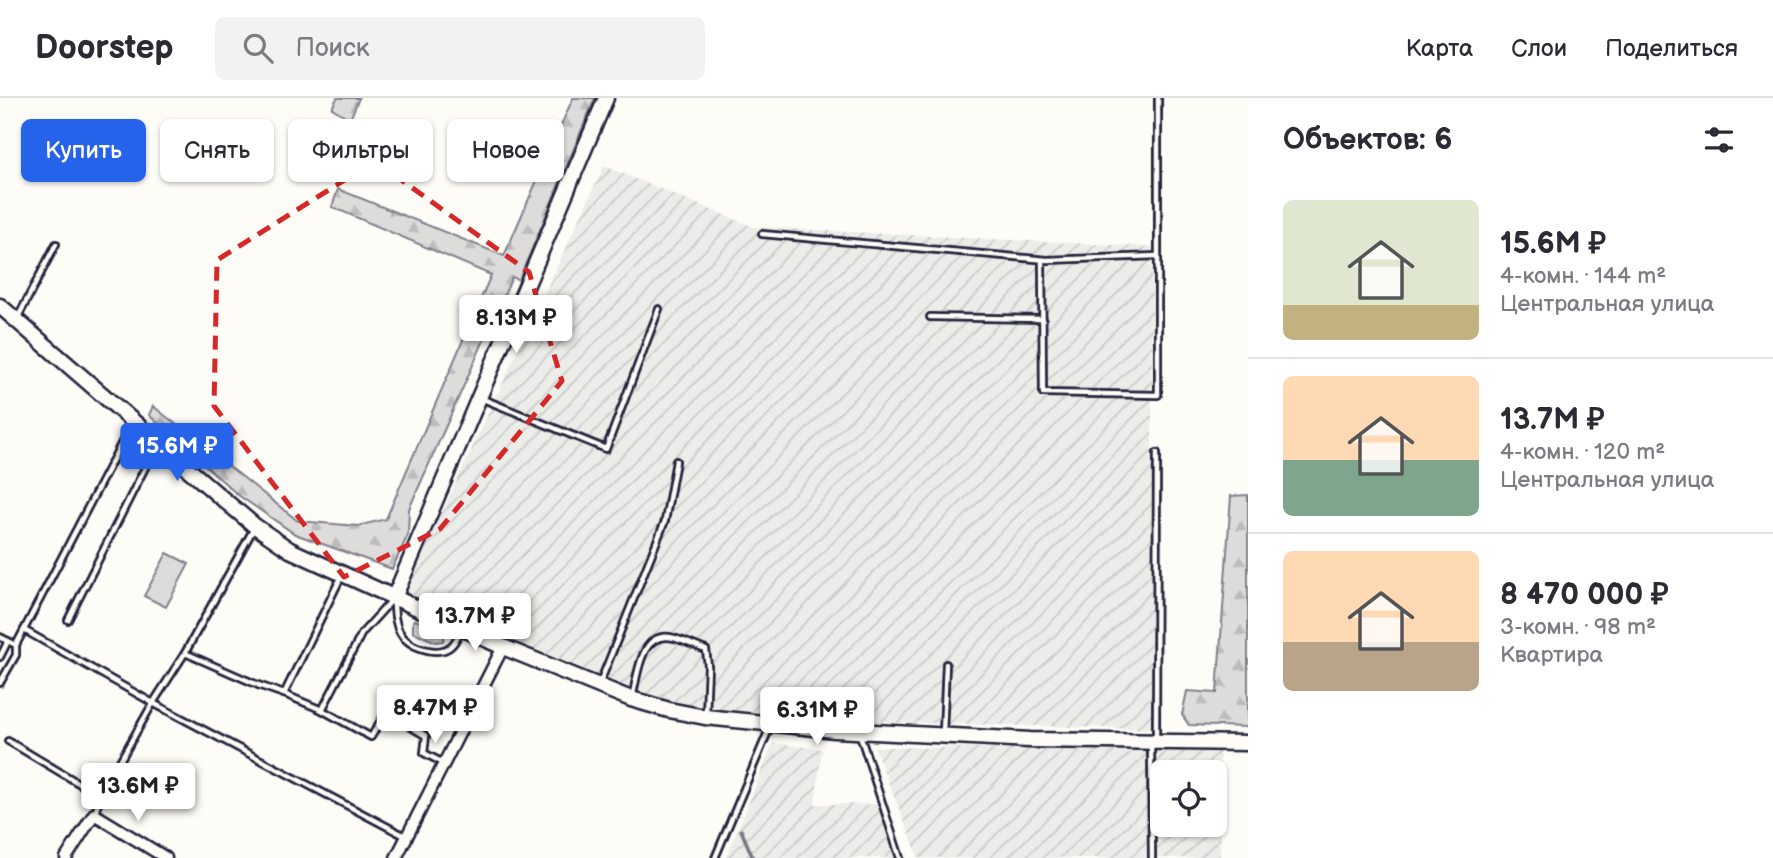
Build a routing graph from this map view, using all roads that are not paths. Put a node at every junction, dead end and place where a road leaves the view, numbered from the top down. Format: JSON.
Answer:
{"nodes":[{"id":1,"x":606,"y":98,"type":"edge"},
{"id":2,"x":1158,"y":98,"type":"edge"},
{"id":3,"x":762,"y":234,"type":"dead end"},
{"id":4,"x":56,"y":244,"type":"dead end"},
{"id":5,"x":1158,"y":256,"type":"junction"},
{"id":6,"x":1042,"y":260,"type":"junction"},
{"id":7,"x":0,"y":306,"type":"edge"},
{"id":8,"x":659,"y":309,"type":"dead end"},
{"id":9,"x":930,"y":317,"type":"dead end"},
{"id":10,"x":1043,"y":319,"type":"junction"},
{"id":11,"x":17,"y":320,"type":"junction"},
{"id":12,"x":479,"y":397,"type":"junction"},
{"id":13,"x":133,"y":421,"type":"junction"},
{"id":14,"x":157,"y":443,"type":"junction"},
{"id":15,"x":1157,"y":453,"type":"dead end"},
{"id":16,"x":677,"y":461,"type":"dead end"},
{"id":17,"x":256,"y":526,"type":"junction"},
{"id":18,"x":342,"y":574,"type":"junction"},
{"id":19,"x":394,"y":598,"type":"junction"},
{"id":20,"x":68,"y":620,"type":"dead end"},
{"id":21,"x":461,"y":628,"type":"junction"},
{"id":22,"x":24,"y":630,"type":"junction"},
{"id":23,"x":0,"y":636,"type":"edge"},
{"id":24,"x":8,"y":641,"type":"junction"},
{"id":25,"x":16,"y":645,"type":"junction"},
{"id":26,"x":503,"y":647,"type":"junction"},
{"id":27,"x":185,"y":653,"type":"junction"},
{"id":28,"x":0,"y":657,"type":"edge"},
{"id":29,"x":946,"y":664,"type":"dead end"},
{"id":30,"x":0,"y":683,"type":"edge"},
{"id":31,"x":599,"y":686,"type":"junction"},
{"id":32,"x":284,"y":694,"type":"junction"},
{"id":33,"x":631,"y":699,"type":"junction"},
{"id":34,"x":153,"y":703,"type":"junction"},
{"id":35,"x":804,"y":707,"type":"dead end"},
{"id":36,"x":322,"y":710,"type":"junction"},
{"id":37,"x":705,"y":718,"type":"junction"},
{"id":38,"x":771,"y":725,"type":"junction"},
{"id":39,"x":820,"y":729,"type":"junction"},
{"id":40,"x":859,"y":731,"type":"junction"},
{"id":41,"x":943,"y":734,"type":"junction"},
{"id":42,"x":8,"y":741,"type":"dead end"},
{"id":43,"x":1154,"y":743,"type":"junction"},
{"id":44,"x":1248,"y":743,"type":"edge"},
{"id":45,"x":443,"y":763,"type":"junction"},
{"id":46,"x":100,"y":796,"type":"junction"},
{"id":47,"x":94,"y":814,"type":"junction"},
{"id":48,"x":407,"y":836,"type":"junction"},
{"id":49,"x":66,"y":858,"type":"edge"},
{"id":50,"x":166,"y":858,"type":"edge"},
{"id":51,"x":396,"y":858,"type":"edge"},
{"id":52,"x":715,"y":858,"type":"edge"},
{"id":53,"x":901,"y":858,"type":"edge"},
{"id":54,"x":1152,"y":858,"type":"edge"}],
"edges":[{"from":1,"to":12,"type":"street"},
{"from":2,"to":5,"type":"lane"},
{"from":3,"to":6,"type":"lane"},
{"from":4,"to":11,"type":"lane"},
{"from":5,"to":6,"type":"lane"},
{"from":5,"to":10,"type":"lane"},
{"from":6,"to":10,"type":"lane"},
{"from":7,"to":11,"type":"street"},
{"from":8,"to":12,"type":"lane"},
{"from":9,"to":10,"type":"lane"},
{"from":11,"to":13,"type":"street"},
{"from":12,"to":19,"type":"street"},
{"from":13,"to":14,"type":"street"},
{"from":13,"to":22,"type":"lane"},
{"from":14,"to":17,"type":"street"},
{"from":14,"to":20,"type":"lane"},
{"from":15,"to":43,"type":"lane"},
{"from":16,"to":31,"type":"lane"},
{"from":17,"to":18,"type":"street"},
{"from":17,"to":27,"type":"lane"},
{"from":18,"to":19,"type":"street"},
{"from":18,"to":32,"type":"lane"},
{"from":19,"to":21,"type":"street"},
{"from":19,"to":21,"type":"lane"},
{"from":19,"to":36,"type":"lane"},
{"from":21,"to":26,"type":"street"},
{"from":22,"to":25,"type":"lane"},
{"from":22,"to":34,"type":"lane"},
{"from":23,"to":24,"type":"lane"},
{"from":24,"to":25,"type":"lane"},
{"from":24,"to":28,"type":"lane"},
{"from":25,"to":30,"type":"lane"},
{"from":26,"to":31,"type":"street"},
{"from":26,"to":45,"type":"street"},
{"from":27,"to":32,"type":"lane"},
{"from":27,"to":34,"type":"lane"},
{"from":29,"to":41,"type":"lane"},
{"from":31,"to":33,"type":"street"},
{"from":32,"to":36,"type":"lane"},
{"from":33,"to":37,"type":"street"},
{"from":33,"to":37,"type":"lane"},
{"from":34,"to":46,"type":"lane"},
{"from":34,"to":48,"type":"lane"},
{"from":35,"to":39,"type":"lane"},
{"from":36,"to":45,"type":"lane"},
{"from":37,"to":38,"type":"street"},
{"from":38,"to":39,"type":"street"},
{"from":38,"to":52,"type":"lane"},
{"from":39,"to":40,"type":"street"},
{"from":40,"to":41,"type":"street"},
{"from":40,"to":53,"type":"lane"},
{"from":41,"to":43,"type":"street"},
{"from":42,"to":46,"type":"lane"},
{"from":43,"to":44,"type":"street"},
{"from":43,"to":54,"type":"lane"},
{"from":45,"to":48,"type":"street"},
{"from":46,"to":47,"type":"lane"},
{"from":47,"to":49,"type":"street"},
{"from":47,"to":50,"type":"street"},
{"from":48,"to":51,"type":"street"}]}
